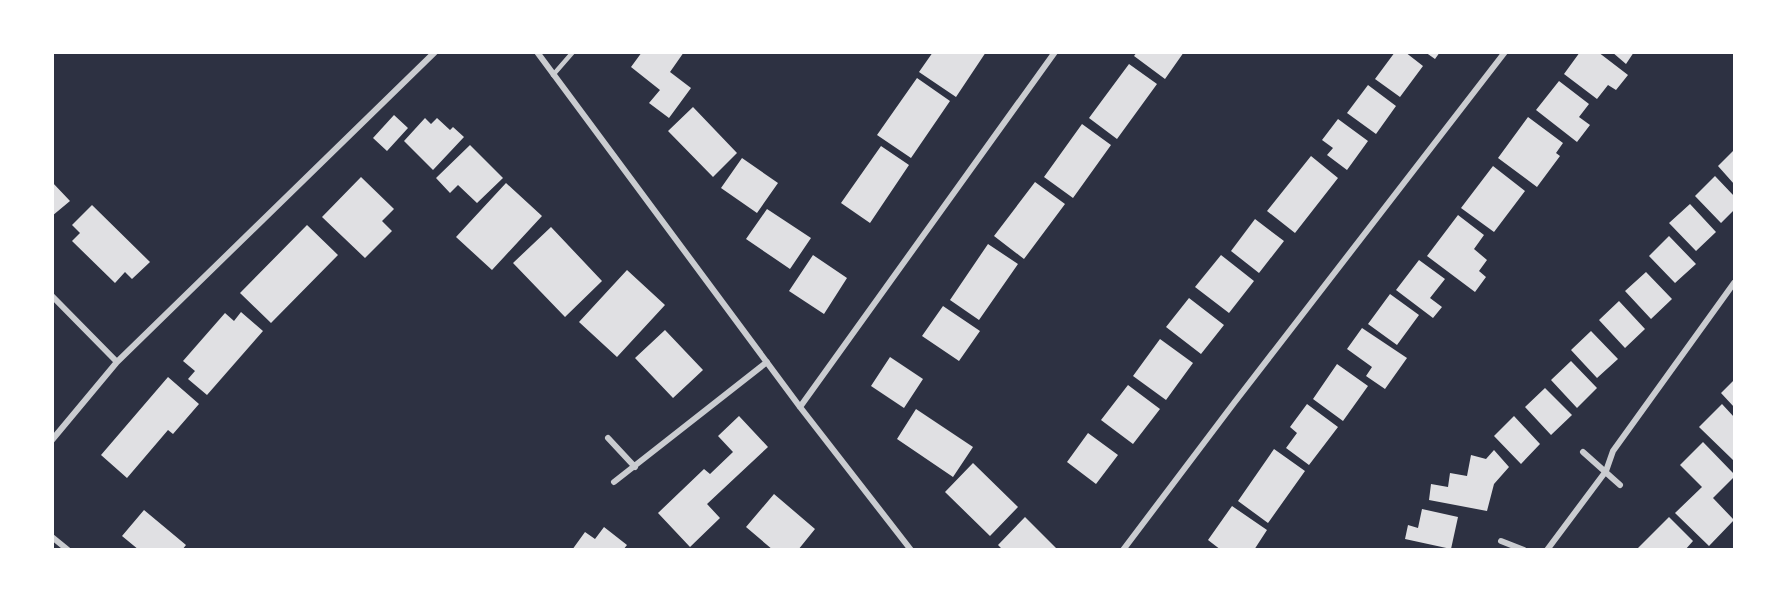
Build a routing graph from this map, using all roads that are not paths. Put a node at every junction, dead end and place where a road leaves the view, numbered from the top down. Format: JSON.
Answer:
{"nodes":[{"id":1,"x":435,"y":52,"type":"edge"},
{"id":2,"x":537,"y":52,"type":"edge"},
{"id":3,"x":573,"y":52,"type":"edge"},
{"id":4,"x":1055,"y":52,"type":"edge"},
{"id":5,"x":1505,"y":52,"type":"edge"},
{"id":6,"x":554,"y":75,"type":"junction"},
{"id":7,"x":1734,"y":283,"type":"edge"},
{"id":8,"x":52,"y":296,"type":"edge"},
{"id":9,"x":117,"y":362,"type":"junction"},
{"id":10,"x":767,"y":363,"type":"junction"},
{"id":11,"x":800,"y":407,"type":"junction"},
{"id":12,"x":608,"y":438,"type":"dead end"},
{"id":13,"x":52,"y":440,"type":"edge"},
{"id":14,"x":1583,"y":452,"type":"dead end"},
{"id":15,"x":635,"y":467,"type":"junction"},
{"id":16,"x":1606,"y":471,"type":"junction"},
{"id":17,"x":614,"y":482,"type":"dead end"},
{"id":18,"x":1620,"y":485,"type":"dead end"},
{"id":19,"x":52,"y":537,"type":"edge"},
{"id":20,"x":1501,"y":542,"type":"dead end"},
{"id":21,"x":68,"y":549,"type":"edge"},
{"id":22,"x":911,"y":549,"type":"edge"},
{"id":23,"x":1123,"y":549,"type":"edge"},
{"id":24,"x":1524,"y":549,"type":"edge"},
{"id":25,"x":1547,"y":549,"type":"edge"}],
"edges":[{"from":1,"to":9,"type":"street"},
{"from":2,"to":6,"type":"street"},
{"from":3,"to":6,"type":"lane"},
{"from":4,"to":11,"type":"street"},
{"from":5,"to":23,"type":"street"},
{"from":6,"to":10,"type":"street"},
{"from":7,"to":16,"type":"street"},
{"from":8,"to":9,"type":"street"},
{"from":9,"to":13,"type":"street"},
{"from":10,"to":11,"type":"street"},
{"from":10,"to":15,"type":"street"},
{"from":11,"to":22,"type":"street"},
{"from":12,"to":15,"type":"street"},
{"from":14,"to":16,"type":"street"},
{"from":15,"to":17,"type":"street"},
{"from":16,"to":18,"type":"street"},
{"from":16,"to":25,"type":"street"},
{"from":19,"to":21,"type":"street"},
{"from":20,"to":24,"type":"street"}]}
